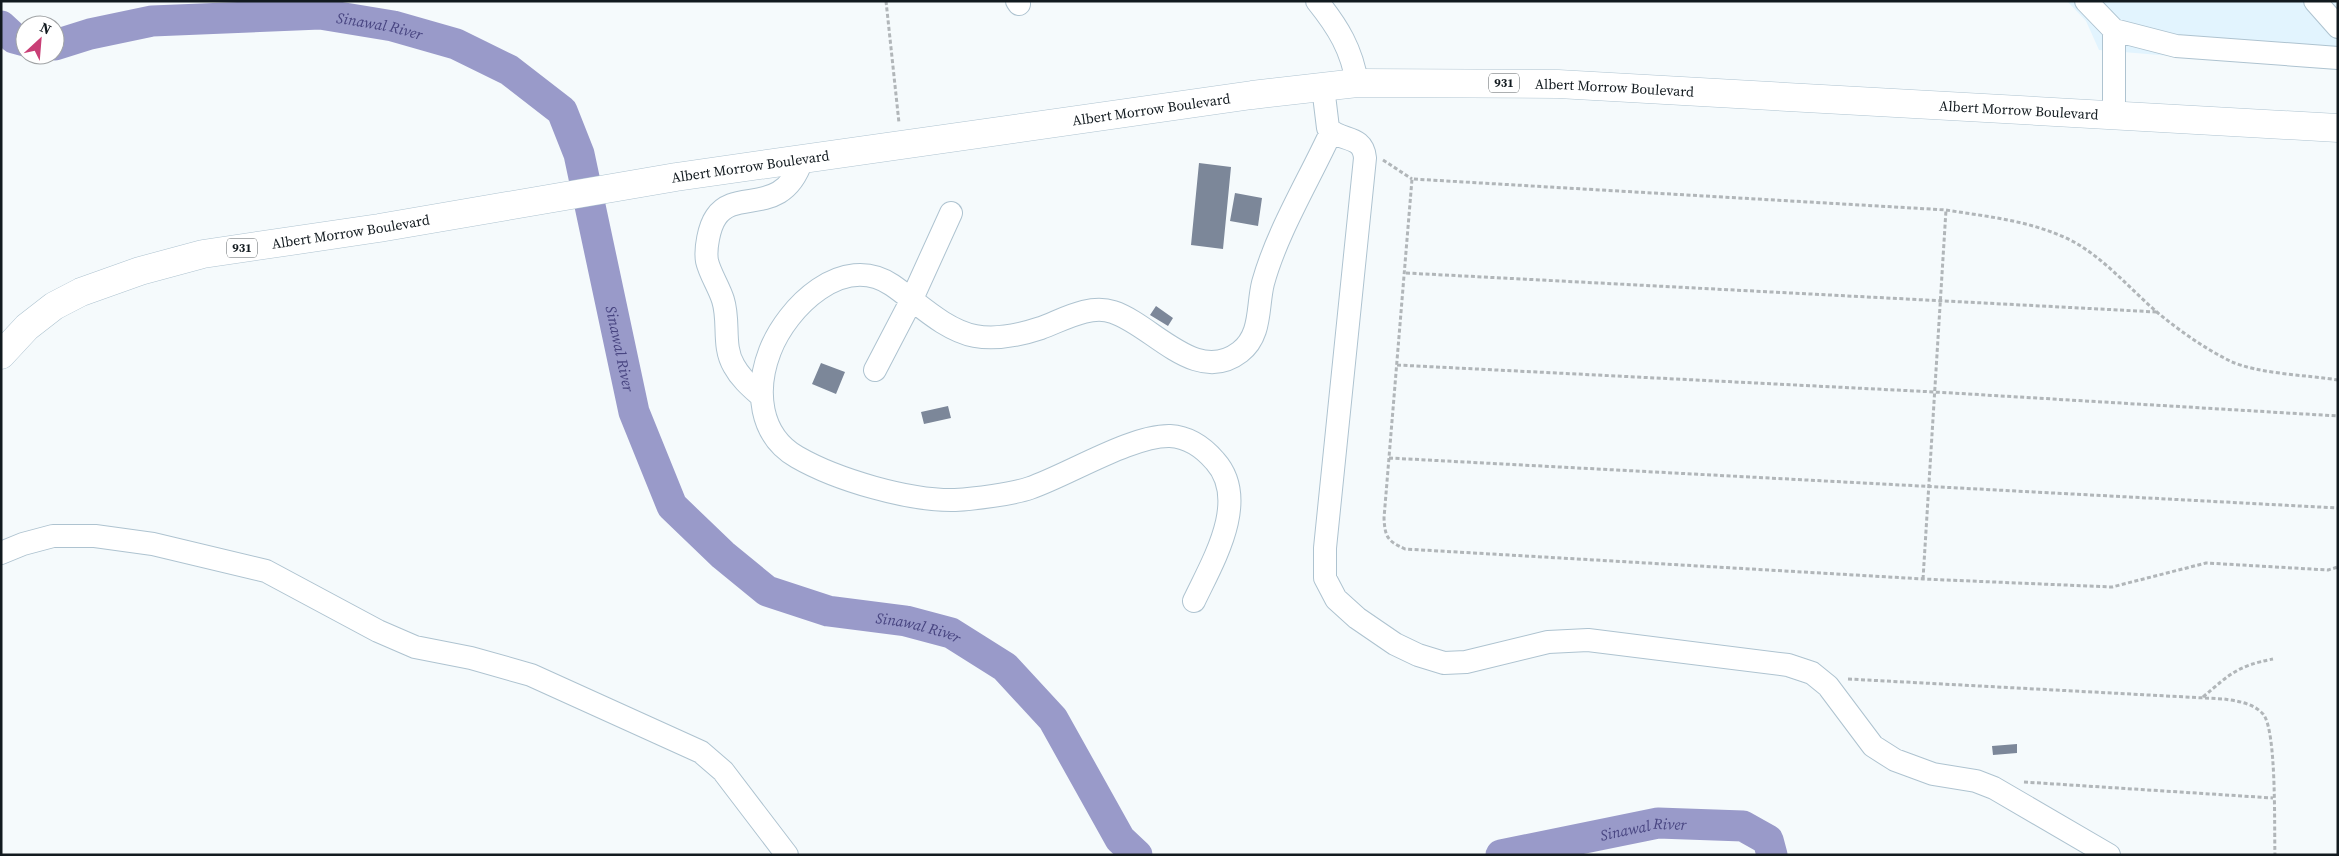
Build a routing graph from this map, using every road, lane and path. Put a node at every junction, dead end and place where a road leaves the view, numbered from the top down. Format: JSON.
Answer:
{"nodes":[{"id":1,"x":886,"y":1,"type":"edge"},
{"id":2,"x":1317,"y":1,"type":"edge"},
{"id":3,"x":2086,"y":1,"type":"edge"},
{"id":4,"x":2315,"y":1,"type":"edge"},
{"id":5,"x":2338,"y":26,"type":"edge"},
{"id":6,"x":2114,"y":30,"type":"junction"},
{"id":7,"x":2338,"y":58,"type":"edge"},
{"id":8,"x":1357,"y":84,"type":"junction"},
{"id":9,"x":1323,"y":87,"type":"junction"},
{"id":10,"x":2114,"y":116,"type":"junction"},
{"id":11,"x":2338,"y":128,"type":"edge"},
{"id":12,"x":1331,"y":132,"type":"junction"},
{"id":13,"x":901,"y":146,"type":"junction"},
{"id":14,"x":1365,"y":151,"type":"junction"},
{"id":15,"x":802,"y":160,"type":"junction"},
{"id":16,"x":1412,"y":179,"type":"junction"},
{"id":17,"x":1946,"y":210,"type":"junction"},
{"id":18,"x":951,"y":213,"type":"dead end"},
{"id":19,"x":1406,"y":273,"type":"junction"},
{"id":20,"x":1940,"y":300,"type":"junction"},
{"id":21,"x":912,"y":301,"type":"junction"},
{"id":22,"x":2157,"y":312,"type":"junction"},
{"id":23,"x":1,"y":355,"type":"edge"},
{"id":24,"x":1397,"y":364,"type":"junction"},
{"id":25,"x":875,"y":370,"type":"dead end"},
{"id":26,"x":2338,"y":380,"type":"edge"},
{"id":27,"x":1935,"y":392,"type":"junction"},
{"id":28,"x":762,"y":397,"type":"junction"},
{"id":29,"x":2338,"y":416,"type":"edge"},
{"id":30,"x":1389,"y":458,"type":"junction"},
{"id":31,"x":1929,"y":487,"type":"junction"},
{"id":32,"x":2338,"y":508,"type":"edge"},
{"id":33,"x":1,"y":553,"type":"edge"},
{"id":34,"x":2338,"y":567,"type":"edge"},
{"id":35,"x":1923,"y":579,"type":"junction"},
{"id":36,"x":1194,"y":601,"type":"dead end"},
{"id":37,"x":2273,"y":659,"type":"dead end"},
{"id":38,"x":1812,"y":674,"type":"junction"},
{"id":39,"x":2202,"y":697,"type":"junction"},
{"id":40,"x":2021,"y":781,"type":"dead end"},
{"id":41,"x":2273,"y":798,"type":"junction"},
{"id":42,"x":787,"y":855,"type":"edge"},
{"id":43,"x":2109,"y":855,"type":"edge"},
{"id":44,"x":2275,"y":855,"type":"edge"}],
"edges":[{"from":1,"to":13,"type":"path"},
{"from":2,"to":8,"type":"street"},
{"from":3,"to":6,"type":"street"},
{"from":4,"to":5,"type":"street"},
{"from":6,"to":7,"type":"street"},
{"from":6,"to":10,"type":"street"},
{"from":8,"to":9,"type":"main road","name":"Albert Morrow Boulevard","number":"931"},
{"from":8,"to":10,"type":"main road","name":"Albert Morrow Boulevard","number":"931"},
{"from":9,"to":12,"type":"street"},
{"from":9,"to":13,"type":"main road","name":"Albert Morrow Boulevard","number":"931"},
{"from":10,"to":11,"type":"main road","name":"Albert Morrow Boulevard","number":"931"},
{"from":12,"to":14,"type":"street"},
{"from":12,"to":21,"type":"street"},
{"from":13,"to":15,"type":"main road","name":"Albert Morrow Boulevard","number":"931"},
{"from":14,"to":16,"type":"path"},
{"from":14,"to":38,"type":"street"},
{"from":15,"to":23,"type":"main road","name":"Albert Morrow Boulevard","number":"931"},
{"from":15,"to":28,"type":"street"},
{"from":16,"to":17,"type":"path"},
{"from":16,"to":19,"type":"path"},
{"from":17,"to":20,"type":"path"},
{"from":17,"to":22,"type":"path"},
{"from":18,"to":21,"type":"street"},
{"from":19,"to":20,"type":"path"},
{"from":19,"to":24,"type":"path"},
{"from":20,"to":22,"type":"path"},
{"from":20,"to":27,"type":"path"},
{"from":21,"to":25,"type":"street"},
{"from":21,"to":28,"type":"street"},
{"from":22,"to":26,"type":"path"},
{"from":24,"to":27,"type":"path"},
{"from":24,"to":30,"type":"path"},
{"from":27,"to":29,"type":"path"},
{"from":27,"to":31,"type":"path"},
{"from":28,"to":36,"type":"street"},
{"from":30,"to":31,"type":"path"},
{"from":30,"to":35,"type":"path"},
{"from":31,"to":32,"type":"path"},
{"from":31,"to":35,"type":"path"},
{"from":33,"to":42,"type":"street"},
{"from":34,"to":35,"type":"path"},
{"from":37,"to":39,"type":"path"},
{"from":38,"to":39,"type":"path"},
{"from":38,"to":43,"type":"street"},
{"from":39,"to":41,"type":"path"},
{"from":40,"to":41,"type":"path"},
{"from":41,"to":44,"type":"path"}]}
